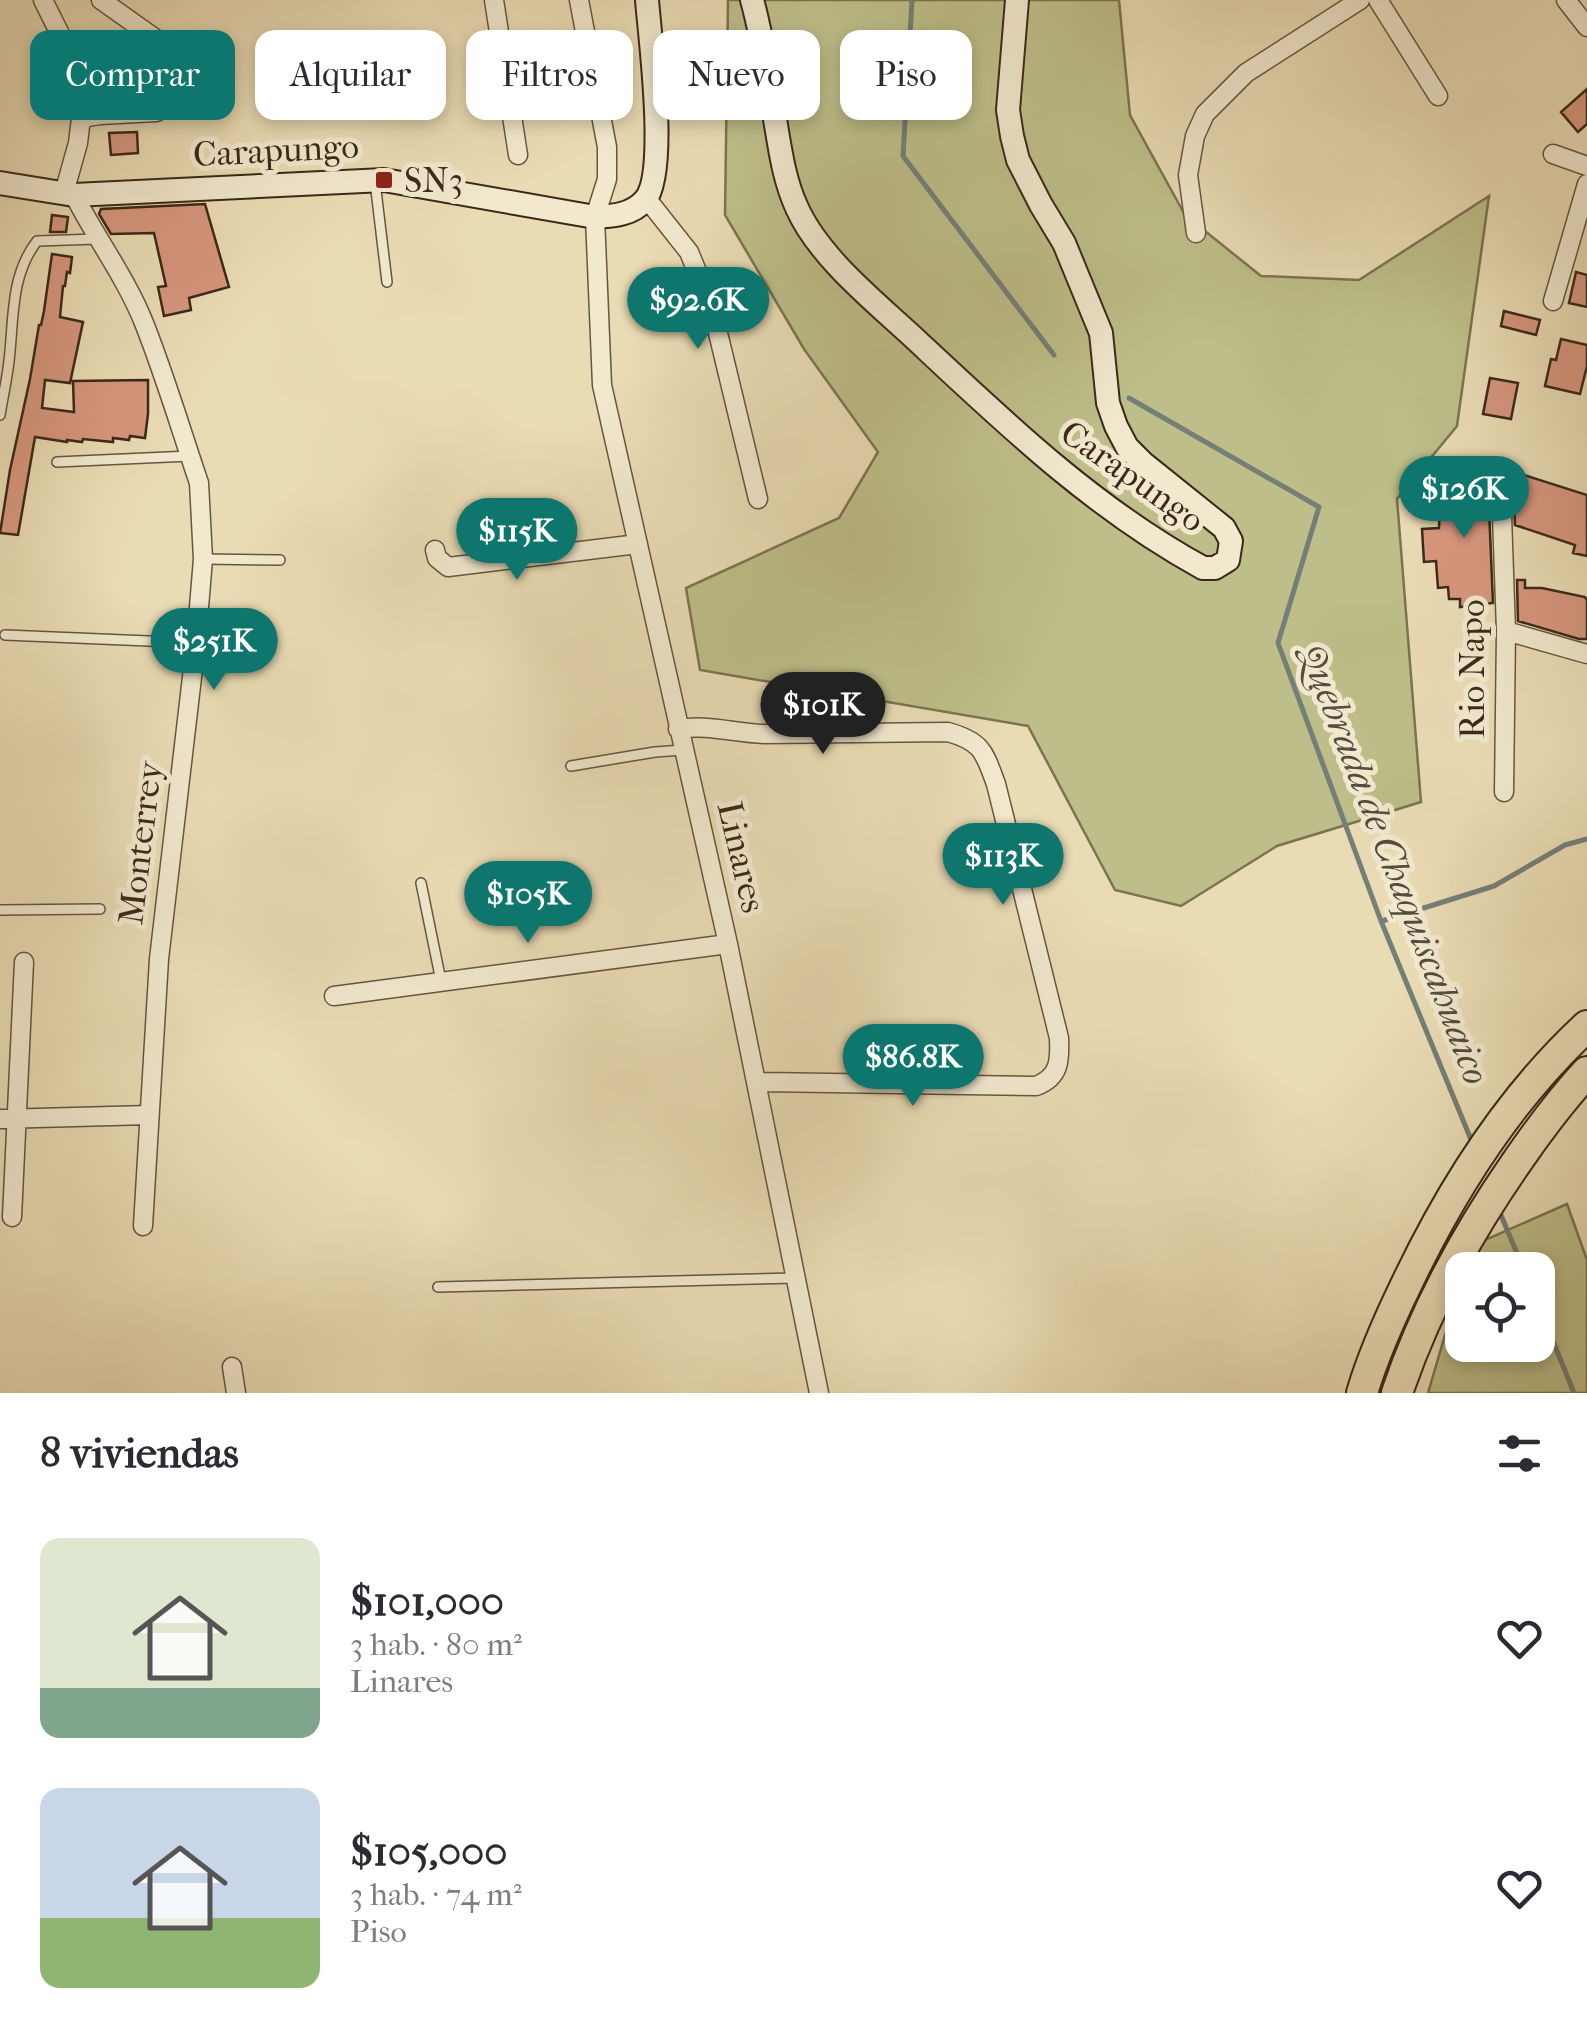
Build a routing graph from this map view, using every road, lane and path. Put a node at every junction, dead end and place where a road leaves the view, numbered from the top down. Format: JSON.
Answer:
{"nodes":[{"id":1,"x":44,"y":0,"type":"edge"},
{"id":2,"x":101,"y":0,"type":"edge"},
{"id":3,"x":494,"y":0,"type":"edge"},
{"id":4,"x":579,"y":0,"type":"edge"},
{"id":5,"x":646,"y":0,"type":"edge"},
{"id":6,"x":752,"y":0,"type":"edge"},
{"id":7,"x":1017,"y":0,"type":"edge"},
{"id":8,"x":1360,"y":0,"type":"edge"},
{"id":9,"x":1378,"y":0,"type":"edge"},
{"id":10,"x":1566,"y":0,"type":"edge"},
{"id":11,"x":1587,"y":26,"type":"edge"},
{"id":12,"x":58,"y":30,"type":"edge"},
{"id":13,"x":144,"y":30,"type":"edge"},
{"id":14,"x":1438,"y":96,"type":"dead end"},
{"id":15,"x":81,"y":120,"type":"edge"},
{"id":16,"x":1552,"y":154,"type":"dead end"},
{"id":17,"x":518,"y":156,"type":"dead end"},
{"id":18,"x":1587,"y":166,"type":"edge"},
{"id":19,"x":374,"y":180,"type":"junction"},
{"id":20,"x":0,"y":183,"type":"edge"},
{"id":21,"x":1587,"y":184,"type":"edge"},
{"id":22,"x":69,"y":194,"type":"junction"},
{"id":23,"x":647,"y":199,"type":"junction"},
{"id":24,"x":595,"y":218,"type":"junction"},
{"id":25,"x":1196,"y":233,"type":"dead end"},
{"id":26,"x":97,"y":239,"type":"junction"},
{"id":27,"x":388,"y":282,"type":"dead end"},
{"id":28,"x":1553,"y":301,"type":"dead end"},
{"id":29,"x":0,"y":415,"type":"edge"},
{"id":30,"x":190,"y":456,"type":"junction"},
{"id":31,"x":57,"y":462,"type":"dead end"},
{"id":32,"x":1501,"y":486,"type":"dead end"},
{"id":33,"x":758,"y":499,"type":"dead end"},
{"id":34,"x":638,"y":544,"type":"junction"},
{"id":35,"x":435,"y":550,"type":"dead end"},
{"id":36,"x":204,"y":559,"type":"junction"},
{"id":37,"x":280,"y":560,"type":"dead end"},
{"id":38,"x":1506,"y":631,"type":"junction"},
{"id":39,"x":5,"y":635,"type":"dead end"},
{"id":40,"x":196,"y":643,"type":"junction"},
{"id":41,"x":1587,"y":654,"type":"edge"},
{"id":42,"x":678,"y":728,"type":"junction"},
{"id":43,"x":683,"y":750,"type":"junction"},
{"id":44,"x":571,"y":766,"type":"dead end"},
{"id":45,"x":1504,"y":792,"type":"dead end"},
{"id":46,"x":421,"y":883,"type":"dead end"},
{"id":47,"x":100,"y":909,"type":"dead end"},
{"id":48,"x":0,"y":910,"type":"edge"},
{"id":49,"x":728,"y":944,"type":"junction"},
{"id":50,"x":24,"y":962,"type":"dead end"},
{"id":51,"x":441,"y":981,"type":"junction"},
{"id":52,"x":334,"y":996,"type":"dead end"},
{"id":53,"x":1587,"y":1026,"type":"edge"},
{"id":54,"x":1587,"y":1072,"type":"edge"},
{"id":55,"x":756,"y":1082,"type":"junction"},
{"id":56,"x":149,"y":1115,"type":"junction"},
{"id":57,"x":8,"y":1118,"type":"edge"},
{"id":58,"x":12,"y":1217,"type":"dead end"},
{"id":59,"x":144,"y":1226,"type":"dead end"},
{"id":60,"x":796,"y":1278,"type":"junction"},
{"id":61,"x":438,"y":1287,"type":"dead end"},
{"id":62,"x":232,"y":1367,"type":"dead end"},
{"id":63,"x":236,"y":1393,"type":"edge"},
{"id":64,"x":820,"y":1393,"type":"edge"},
{"id":65,"x":1362,"y":1393,"type":"edge"},
{"id":66,"x":1397,"y":1393,"type":"edge"}],
"edges":[{"from":1,"to":12,"type":"street"},
{"from":2,"to":13,"type":"street"},
{"from":3,"to":17,"type":"street"},
{"from":4,"to":24,"type":"street","name":"Linares"},
{"from":5,"to":23,"type":"street"},
{"from":6,"to":7,"type":"street","name":"Carapungo"},
{"from":8,"to":25,"type":"street"},
{"from":9,"to":14,"type":"street"},
{"from":10,"to":11,"type":"street"},
{"from":15,"to":22,"type":"street"},
{"from":16,"to":18,"type":"street"},
{"from":19,"to":22,"type":"street","name":"Carapungo"},
{"from":19,"to":24,"type":"street","name":"Carapungo"},
{"from":19,"to":27,"type":"lane"},
{"from":20,"to":22,"type":"street","name":"Carapungo"},
{"from":21,"to":28,"type":"street"},
{"from":22,"to":26,"type":"street","name":"Monterrey"},
{"from":23,"to":24,"type":"street","name":"Carapungo"},
{"from":23,"to":33,"type":"street"},
{"from":24,"to":34,"type":"street","name":"Linares"},
{"from":26,"to":29,"type":"lane"},
{"from":26,"to":30,"type":"street","name":"Monterrey"},
{"from":30,"to":31,"type":"lane"},
{"from":30,"to":36,"type":"street","name":"Monterrey"},
{"from":32,"to":38,"type":"street","name":"Rio Napo"},
{"from":34,"to":35,"type":"street"},
{"from":34,"to":42,"type":"street","name":"Linares"},
{"from":36,"to":37,"type":"lane"},
{"from":36,"to":40,"type":"street","name":"Monterrey"},
{"from":38,"to":41,"type":"street"},
{"from":38,"to":45,"type":"street","name":"Rio Napo"},
{"from":39,"to":40,"type":"lane"},
{"from":40,"to":56,"type":"street","name":"Monterrey"},
{"from":42,"to":43,"type":"street","name":"Linares"},
{"from":42,"to":55,"type":"street"},
{"from":43,"to":44,"type":"lane"},
{"from":43,"to":49,"type":"street","name":"Linares"},
{"from":46,"to":51,"type":"lane"},
{"from":47,"to":48,"type":"lane"},
{"from":49,"to":51,"type":"street"},
{"from":49,"to":55,"type":"street","name":"Linares"},
{"from":50,"to":57,"type":"street"},
{"from":51,"to":52,"type":"street"},
{"from":53,"to":65,"type":"highway"},
{"from":54,"to":66,"type":"highway"},
{"from":55,"to":60,"type":"street","name":"Linares"},
{"from":56,"to":57,"type":"street"},
{"from":56,"to":59,"type":"street","name":"Monterrey"},
{"from":57,"to":58,"type":"street"},
{"from":60,"to":61,"type":"lane"},
{"from":60,"to":64,"type":"street","name":"Linares"},
{"from":62,"to":63,"type":"street"}]}
